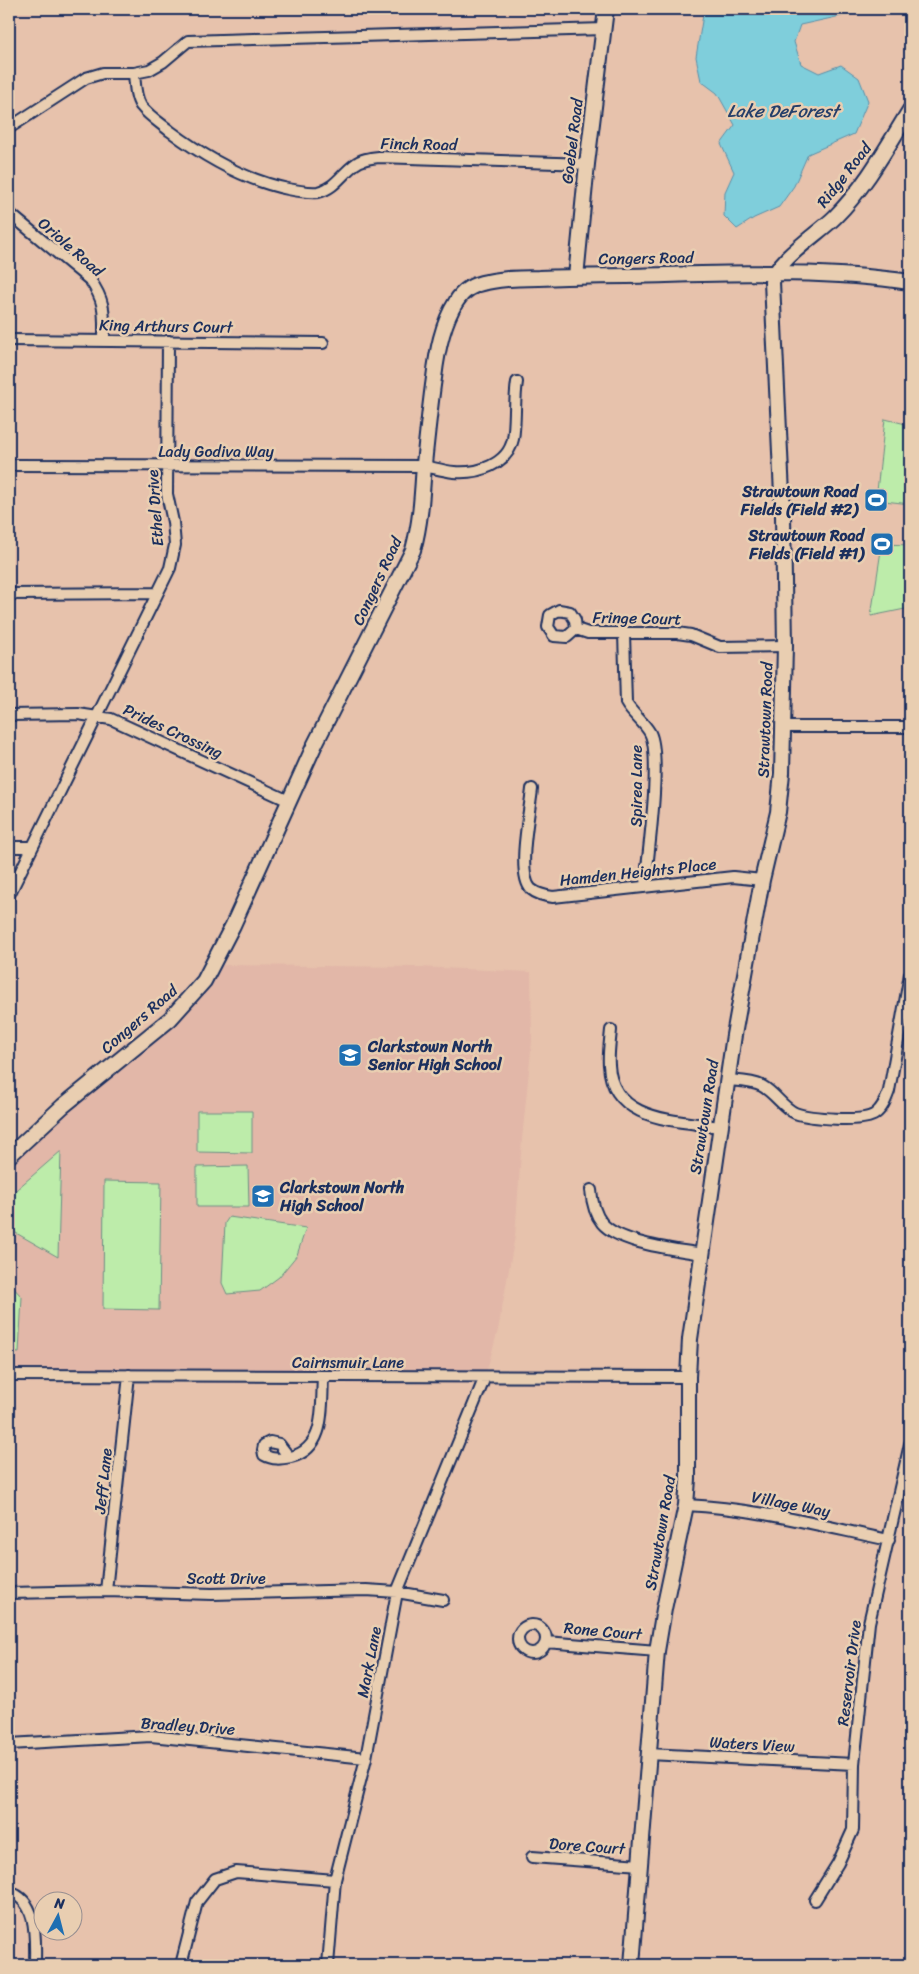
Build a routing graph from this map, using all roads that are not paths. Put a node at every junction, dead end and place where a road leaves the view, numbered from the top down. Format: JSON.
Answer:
{"nodes":[{"id":1,"x":606,"y":9,"type":"edge"},
{"id":2,"x":604,"y":28,"type":"junction"},
{"id":3,"x":134,"y":73,"type":"junction"},
{"id":4,"x":910,"y":110,"type":"edge"},
{"id":5,"x":9,"y":128,"type":"edge"},
{"id":6,"x":587,"y":164,"type":"junction"},
{"id":7,"x":9,"y":213,"type":"edge"},
{"id":8,"x":774,"y":274,"type":"junction"},
{"id":9,"x":576,"y":277,"type":"junction"},
{"id":10,"x":910,"y":282,"type":"edge"},
{"id":11,"x":9,"y":340,"type":"edge"},
{"id":12,"x":104,"y":340,"type":"junction"},
{"id":13,"x":168,"y":341,"type":"junction"},
{"id":14,"x":323,"y":343,"type":"dead end"},
{"id":15,"x":517,"y":382,"type":"dead end"},
{"id":16,"x":9,"y":465,"type":"edge"},
{"id":17,"x":166,"y":466,"type":"junction"},
{"id":18,"x":424,"y":466,"type":"junction"},
{"id":19,"x":157,"y":593,"type":"junction"},
{"id":20,"x":9,"y":594,"type":"edge"},
{"id":21,"x":576,"y":629,"type":"dead end"},
{"id":22,"x":624,"y":633,"type":"junction"},
{"id":23,"x":784,"y":646,"type":"junction"},
{"id":24,"x":9,"y":715,"type":"edge"},
{"id":25,"x":97,"y":716,"type":"junction"},
{"id":26,"x":784,"y":727,"type":"junction"},
{"id":27,"x":910,"y":728,"type":"edge"},
{"id":28,"x":532,"y":789,"type":"dead end"},
{"id":29,"x":289,"y":801,"type":"junction"},
{"id":30,"x":32,"y":846,"type":"junction"},
{"id":31,"x":9,"y":847,"type":"edge"},
{"id":32,"x":762,"y":880,"type":"junction"},
{"id":33,"x":645,"y":886,"type":"junction"},
{"id":34,"x":9,"y":895,"type":"edge"},
{"id":35,"x":910,"y":974,"type":"edge"},
{"id":36,"x":610,"y":1030,"type":"dead end"},
{"id":37,"x":728,"y":1080,"type":"junction"},
{"id":38,"x":720,"y":1127,"type":"junction"},
{"id":39,"x":9,"y":1156,"type":"edge"},
{"id":40,"x":591,"y":1190,"type":"dead end"},
{"id":41,"x":701,"y":1254,"type":"junction"},
{"id":42,"x":9,"y":1375,"type":"edge"},
{"id":43,"x":129,"y":1375,"type":"junction"},
{"id":44,"x":485,"y":1376,"type":"junction"},
{"id":45,"x":323,"y":1377,"type":"junction"},
{"id":46,"x":688,"y":1377,"type":"junction"},
{"id":47,"x":910,"y":1444,"type":"edge"},
{"id":48,"x":289,"y":1457,"type":"dead end"},
{"id":49,"x":686,"y":1505,"type":"junction"},
{"id":50,"x":889,"y":1540,"type":"junction"},
{"id":51,"x":106,"y":1591,"type":"junction"},
{"id":52,"x":397,"y":1592,"type":"junction"},
{"id":53,"x":9,"y":1593,"type":"edge"},
{"id":54,"x":443,"y":1600,"type":"dead end"},
{"id":55,"x":546,"y":1642,"type":"dead end"},
{"id":56,"x":657,"y":1651,"type":"junction"},
{"id":57,"x":9,"y":1744,"type":"edge"},
{"id":58,"x":648,"y":1754,"type":"junction"},
{"id":59,"x":366,"y":1758,"type":"junction"},
{"id":60,"x":854,"y":1764,"type":"junction"},
{"id":61,"x":532,"y":1856,"type":"dead end"},
{"id":62,"x":640,"y":1865,"type":"junction"},
{"id":63,"x":334,"y":1880,"type":"junction"},
{"id":64,"x":9,"y":1892,"type":"edge"},
{"id":65,"x":815,"y":1900,"type":"dead end"},
{"id":66,"x":35,"y":1965,"type":"edge"},
{"id":67,"x":181,"y":1965,"type":"edge"},
{"id":68,"x":328,"y":1965,"type":"edge"},
{"id":69,"x":632,"y":1965,"type":"edge"}],
"edges":[{"from":1,"to":2,"type":"street","name":"Goebel Road"},
{"from":2,"to":3,"type":"street"},
{"from":2,"to":6,"type":"street","name":"Goebel Road"},
{"from":3,"to":5,"type":"street"},
{"from":3,"to":6,"type":"street","name":"Finch Road"},
{"from":4,"to":8,"type":"street","name":"Ridge Road"},
{"from":6,"to":9,"type":"street","name":"Goebel Road"},
{"from":7,"to":12,"type":"street","name":"Oriole Road"},
{"from":8,"to":9,"type":"street","name":"Congers Road"},
{"from":8,"to":10,"type":"street","name":"Congers Road"},
{"from":8,"to":23,"type":"street","name":"Strawtown Road"},
{"from":9,"to":18,"type":"street","name":"Congers Road"},
{"from":11,"to":12,"type":"street","name":"King Arthurs Court"},
{"from":12,"to":13,"type":"street","name":"King Arthurs Court"},
{"from":13,"to":14,"type":"street","name":"King Arthurs Court"},
{"from":13,"to":17,"type":"street","name":"Ethel Drive"},
{"from":15,"to":18,"type":"street","name":"Lady Godiva Way"},
{"from":16,"to":17,"type":"street","name":"Lady Godiva Way"},
{"from":17,"to":18,"type":"street","name":"Lady Godiva Way"},
{"from":17,"to":19,"type":"street","name":"Ethel Drive"},
{"from":18,"to":29,"type":"street","name":"Congers Road"},
{"from":19,"to":20,"type":"street"},
{"from":19,"to":25,"type":"street","name":"Ethel Drive"},
{"from":21,"to":22,"type":"street","name":"Fringe Court"},
{"from":22,"to":23,"type":"street","name":"Fringe Court"},
{"from":22,"to":33,"type":"street","name":"Spirea Lane"},
{"from":23,"to":26,"type":"street","name":"Strawtown Road"},
{"from":24,"to":25,"type":"street","name":"Prides Crossing"},
{"from":25,"to":29,"type":"street","name":"Prides Crossing"},
{"from":25,"to":30,"type":"street","name":"Ethel Drive"},
{"from":26,"to":27,"type":"street"},
{"from":26,"to":32,"type":"street","name":"Strawtown Road"},
{"from":28,"to":33,"type":"street","name":"Hamden Heights Place"},
{"from":29,"to":39,"type":"street","name":"Congers Road"},
{"from":30,"to":31,"type":"street"},
{"from":30,"to":34,"type":"street","name":"Ethel Drive"},
{"from":32,"to":33,"type":"street","name":"Hamden Heights Place"},
{"from":32,"to":37,"type":"street","name":"Strawtown Road"},
{"from":35,"to":37,"type":"street"},
{"from":36,"to":38,"type":"street"},
{"from":37,"to":38,"type":"street","name":"Strawtown Road"},
{"from":38,"to":41,"type":"street","name":"Strawtown Road"},
{"from":40,"to":41,"type":"street"},
{"from":41,"to":46,"type":"street","name":"Strawtown Road"},
{"from":42,"to":43,"type":"street","name":"Cairnsmuir Lane"},
{"from":43,"to":45,"type":"street","name":"Cairnsmuir Lane"},
{"from":43,"to":51,"type":"street","name":"Jeff Lane"},
{"from":44,"to":45,"type":"street","name":"Cairnsmuir Lane"},
{"from":44,"to":46,"type":"street","name":"Cairnsmuir Lane"},
{"from":44,"to":52,"type":"street","name":"Mark Lane"},
{"from":45,"to":48,"type":"street"},
{"from":46,"to":49,"type":"street","name":"Strawtown Road"},
{"from":47,"to":50,"type":"street","name":"Reservoir Drive"},
{"from":49,"to":50,"type":"street","name":"Village Way"},
{"from":49,"to":56,"type":"street","name":"Strawtown Road"},
{"from":50,"to":60,"type":"street","name":"Reservoir Drive"},
{"from":51,"to":52,"type":"street","name":"Scott Drive"},
{"from":51,"to":53,"type":"street","name":"Scott Drive"},
{"from":52,"to":54,"type":"street","name":"Scott Drive"},
{"from":52,"to":59,"type":"street","name":"Mark Lane"},
{"from":55,"to":56,"type":"street","name":"Rone Court"},
{"from":56,"to":58,"type":"street","name":"Strawtown Road"},
{"from":57,"to":59,"type":"street","name":"Bradley Drive"},
{"from":58,"to":60,"type":"street","name":"Waters View"},
{"from":58,"to":62,"type":"street","name":"Strawtown Road"},
{"from":59,"to":63,"type":"street","name":"Mark Lane"},
{"from":60,"to":65,"type":"street","name":"Reservoir Drive"},
{"from":61,"to":62,"type":"street","name":"Dore Court"},
{"from":62,"to":69,"type":"street","name":"Strawtown Road"},
{"from":63,"to":67,"type":"street"},
{"from":63,"to":68,"type":"street","name":"Mark Lane"},
{"from":64,"to":66,"type":"street"}]}
